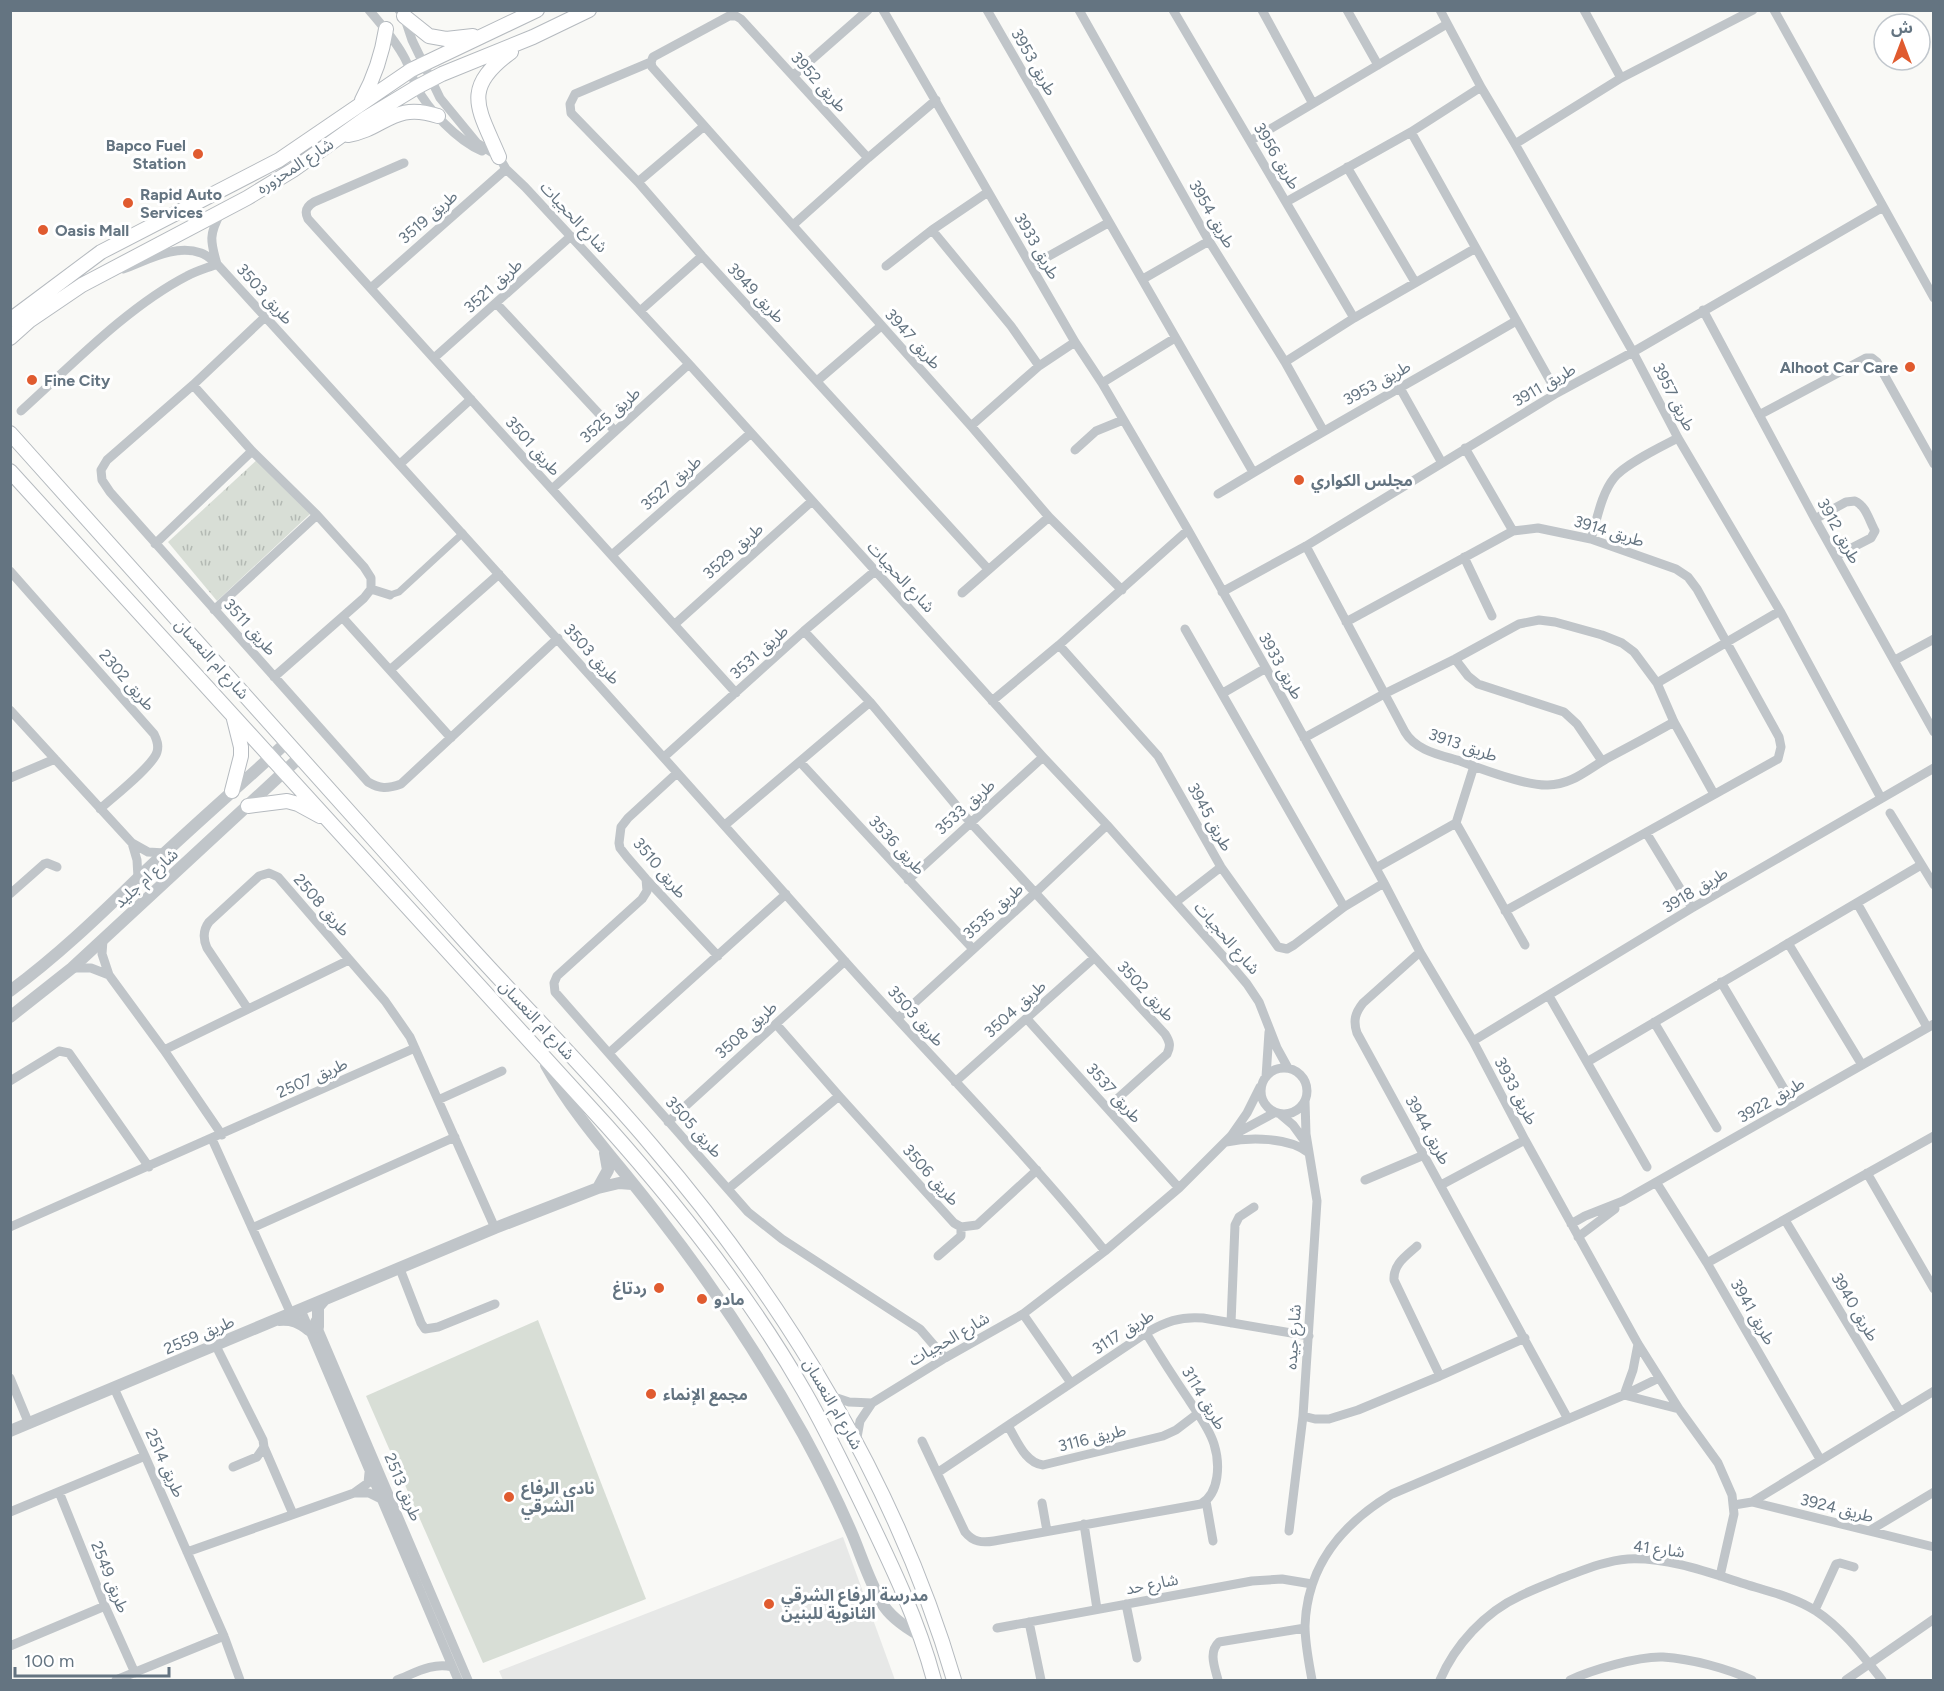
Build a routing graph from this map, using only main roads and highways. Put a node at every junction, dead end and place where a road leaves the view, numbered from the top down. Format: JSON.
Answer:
{"nodes":[{"id":1,"x":537,"y":10,"type":"edge"},
{"id":2,"x":589,"y":10,"type":"edge"},
{"id":3,"x":401,"y":13,"type":"edge"},
{"id":4,"x":386,"y":29,"type":"road end"},
{"id":5,"x":492,"y":32,"type":"junction"},
{"id":6,"x":533,"y":37,"type":"junction"},
{"id":7,"x":360,"y":103,"type":"junction"},
{"id":8,"x":438,"y":116,"type":"road end"},
{"id":9,"x":340,"y":136,"type":"junction"},
{"id":10,"x":502,"y":163,"type":"road end"},
{"id":11,"x":10,"y":320,"type":"edge"},
{"id":12,"x":10,"y":338,"type":"edge"},
{"id":13,"x":10,"y":433,"type":"edge"},
{"id":14,"x":10,"y":471,"type":"edge"},
{"id":15,"x":234,"y":717,"type":"junction"},
{"id":16,"x":232,"y":791,"type":"road end"},
{"id":17,"x":248,"y":806,"type":"road end"},
{"id":18,"x":327,"y":819,"type":"junction"},
{"id":19,"x":934,"y":1680,"type":"edge"},
{"id":20,"x":954,"y":1680,"type":"edge"}],
"edges":[{"from":1,"to":5,"type":"main road","name":"شارع المحزوره"},
{"from":2,"to":6,"type":"main road","name":"شارع المحزوره"},
{"from":3,"to":5,"type":"main road"},
{"from":4,"to":7,"type":"main road"},
{"from":5,"to":7,"type":"main road","name":"شارع المحزوره"},
{"from":6,"to":9,"type":"main road","name":"شارع المحزوره"},
{"from":6,"to":10,"type":"main road"},
{"from":7,"to":11,"type":"main road","name":"شارع المحزوره"},
{"from":8,"to":9,"type":"main road"},
{"from":9,"to":12,"type":"main road","name":"شارع المحزوره"},
{"from":13,"to":20,"type":"main road","name":"شارع ام النعسان"},
{"from":14,"to":15,"type":"main road","name":"شارع ام النعسان"},
{"from":15,"to":16,"type":"main road"},
{"from":15,"to":18,"type":"main road","name":"شارع ام النعسان"},
{"from":17,"to":18,"type":"main road"},
{"from":18,"to":19,"type":"main road","name":"شارع ام النعسان"}]}
